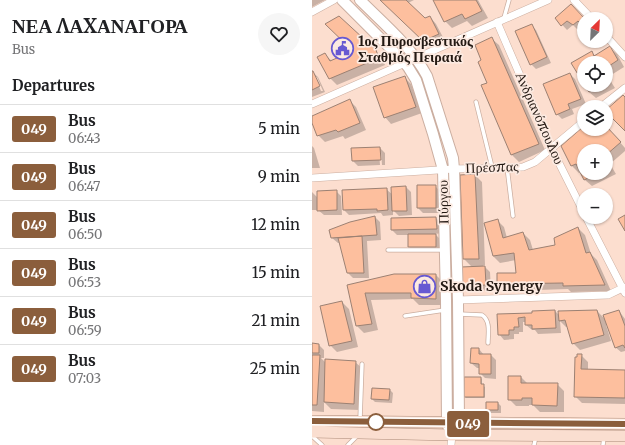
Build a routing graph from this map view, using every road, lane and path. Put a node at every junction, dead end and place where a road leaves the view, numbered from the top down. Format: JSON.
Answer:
{"nodes":[{"id":1,"x":334,"y":0,"type":"edge"},
{"id":2,"x":342,"y":0,"type":"edge"},
{"id":3,"x":360,"y":0,"type":"edge"},
{"id":4,"x":509,"y":0,"type":"edge"},
{"id":5,"x":574,"y":0,"type":"edge"},
{"id":6,"x":544,"y":1,"type":"edge"},
{"id":7,"x":312,"y":12,"type":"edge"},
{"id":8,"x":585,"y":12,"type":"edge"},
{"id":9,"x":501,"y":20,"type":"junction"},
{"id":10,"x":613,"y":44,"type":"edge"},
{"id":11,"x":416,"y":57,"type":"junction"},
{"id":12,"x":625,"y":57,"type":"edge"},
{"id":13,"x":404,"y":62,"type":"junction"},
{"id":14,"x":625,"y":88,"type":"edge"},
{"id":15,"x":610,"y":100,"type":"edge"},
{"id":16,"x":476,"y":102,"type":"dead end"},
{"id":17,"x":312,"y":104,"type":"edge"},
{"id":18,"x":577,"y":127,"type":"edge"},
{"id":19,"x":552,"y":147,"type":"junction"},
{"id":20,"x":492,"y":167,"type":"junction"},
{"id":21,"x":507,"y":167,"type":"junction"},
{"id":22,"x":454,"y":169,"type":"junction"},
{"id":23,"x":443,"y":170,"type":"junction"},
{"id":24,"x":312,"y":178,"type":"edge"},
{"id":25,"x":577,"y":199,"type":"edge"},
{"id":26,"x":513,"y":216,"type":"dead end"},
{"id":27,"x":590,"y":224,"type":"edge"},
{"id":28,"x":388,"y":250,"type":"dead end"},
{"id":29,"x":445,"y":250,"type":"junction"},
{"id":30,"x":624,"y":289,"type":"edge"},
{"id":31,"x":458,"y":300,"type":"junction"},
{"id":32,"x":446,"y":310,"type":"junction"},
{"id":33,"x":458,"y":314,"type":"junction"},
{"id":34,"x":405,"y":316,"type":"dead end"},
{"id":35,"x":488,"y":343,"type":"dead end"},
{"id":36,"x":362,"y":364,"type":"dead end"},
{"id":37,"x":312,"y":421,"type":"edge"},
{"id":38,"x":447,"y":424,"type":"junction"},
{"id":39,"x":459,"y":424,"type":"junction"},
{"id":40,"x":625,"y":424,"type":"edge"},
{"id":41,"x":360,"y":428,"type":"junction"},
{"id":42,"x":312,"y":432,"type":"edge"},
{"id":43,"x":312,"y":436,"type":"edge"},
{"id":44,"x":625,"y":436,"type":"edge"},
{"id":45,"x":452,"y":440,"type":"edge"},
{"id":46,"x":535,"y":440,"type":"edge"},
{"id":47,"x":604,"y":440,"type":"edge"},
{"id":48,"x":322,"y":445,"type":"edge"},
{"id":49,"x":348,"y":445,"type":"edge"}],
"edges":[{"from":1,"to":7,"type":"street"},
{"from":2,"to":13,"type":"street","name":"Πύργου"},
{"from":3,"to":11,"type":"street","name":"Πύργου"},
{"from":4,"to":9,"type":"lane"},
{"from":5,"to":8,"type":"street"},
{"from":6,"to":9,"type":"street"},
{"from":9,"to":11,"type":"street"},
{"from":9,"to":19,"type":"street","name":"Ανδριανόπουλου"},
{"from":10,"to":12,"type":"street"},
{"from":11,"to":13,"type":"street"},
{"from":11,"to":22,"type":"street","name":"Πύργου"},
{"from":13,"to":17,"type":"street"},
{"from":13,"to":23,"type":"street","name":"Πύργου"},
{"from":14,"to":15,"type":"street"},
{"from":16,"to":20,"type":"lane"},
{"from":18,"to":19,"type":"street","name":"Πρέσπας"},
{"from":19,"to":21,"type":"street","name":"Πρέσπας"},
{"from":19,"to":25,"type":"street","name":"Ανδριανόπουλου"},
{"from":20,"to":21,"type":"street","name":"Πρέσπας"},
{"from":20,"to":22,"type":"street","name":"Πρέσπας"},
{"from":21,"to":26,"type":"lane"},
{"from":22,"to":23,"type":"street","name":"Πρέσπας"},
{"from":22,"to":31,"type":"street","name":"Πύργου"},
{"from":23,"to":24,"type":"street","name":"Πρέσπας"},
{"from":23,"to":29,"type":"street","name":"Πύργου"},
{"from":27,"to":30,"type":"street"},
{"from":28,"to":29,"type":"lane"},
{"from":29,"to":32,"type":"street","name":"Πύργου"},
{"from":30,"to":31,"type":"street"},
{"from":31,"to":33,"type":"street","name":"Πύργου"},
{"from":32,"to":34,"type":"lane"},
{"from":32,"to":38,"type":"street","name":"Πύργου"},
{"from":33,"to":35,"type":"lane"},
{"from":33,"to":39,"type":"street","name":"Πύργου"},
{"from":36,"to":41,"type":"lane"},
{"from":37,"to":41,"type":"main road"},
{"from":38,"to":39,"type":"main road"},
{"from":38,"to":41,"type":"main road"},
{"from":38,"to":45,"type":"street","name":"Πύργου"},
{"from":39,"to":40,"type":"main road"},
{"from":39,"to":45,"type":"street"},
{"from":41,"to":42,"type":"main road"},
{"from":41,"to":45,"type":"main road"},
{"from":41,"to":49,"type":"lane"},
{"from":43,"to":48,"type":"lane"},
{"from":44,"to":47,"type":"main road"},
{"from":45,"to":46,"type":"main road"},
{"from":46,"to":47,"type":"main road"}]}
